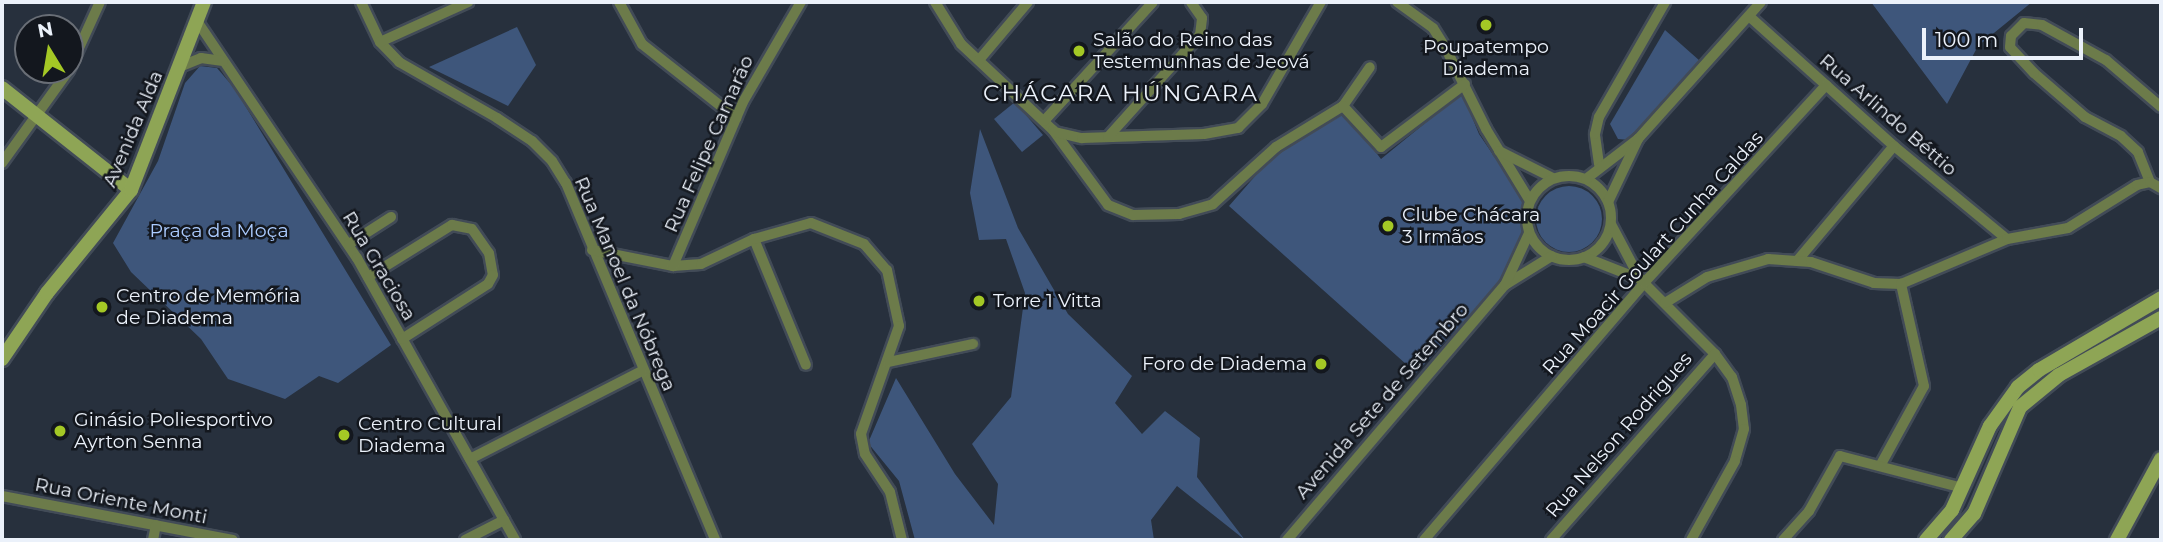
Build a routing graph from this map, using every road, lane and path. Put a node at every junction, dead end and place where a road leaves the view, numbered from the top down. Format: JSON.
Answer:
{"nodes":[{"id":1,"x":100,"y":2,"type":"edge"},
{"id":2,"x":204,"y":2,"type":"edge"},
{"id":3,"x":361,"y":2,"type":"edge"},
{"id":4,"x":468,"y":2,"type":"edge"},
{"id":5,"x":619,"y":2,"type":"edge"},
{"id":6,"x":801,"y":2,"type":"edge"},
{"id":7,"x":935,"y":2,"type":"edge"},
{"id":8,"x":1028,"y":2,"type":"edge"},
{"id":9,"x":1153,"y":2,"type":"edge"},
{"id":10,"x":1191,"y":2,"type":"edge"},
{"id":11,"x":1321,"y":2,"type":"edge"},
{"id":12,"x":1397,"y":2,"type":"edge"},
{"id":13,"x":1665,"y":2,"type":"edge"},
{"id":14,"x":1761,"y":2,"type":"edge"},
{"id":15,"x":1749,"y":16,"type":"junction"},
{"id":16,"x":197,"y":21,"type":"junction"},
{"id":17,"x":84,"y":37,"type":"edge"},
{"id":18,"x":380,"y":43,"type":"junction"},
{"id":19,"x":979,"y":60,"type":"junction"},
{"id":20,"x":223,"y":61,"type":"junction"},
{"id":21,"x":180,"y":67,"type":"junction"},
{"id":22,"x":1370,"y":67,"type":"dead end"},
{"id":23,"x":59,"y":84,"type":"edge"},
{"id":24,"x":1465,"y":84,"type":"junction"},
{"id":25,"x":1826,"y":85,"type":"junction"},
{"id":26,"x":2,"y":88,"type":"edge"},
{"id":27,"x":1343,"y":106,"type":"junction"},
{"id":28,"x":2161,"y":107,"type":"edge"},
{"id":29,"x":37,"y":116,"type":"junction"},
{"id":30,"x":736,"y":118,"type":"junction"},
{"id":31,"x":1044,"y":121,"type":"junction"},
{"id":32,"x":1053,"y":130,"type":"junction"},
{"id":33,"x":1108,"y":137,"type":"junction"},
{"id":34,"x":1638,"y":139,"type":"junction"},
{"id":35,"x":1894,"y":146,"type":"junction"},
{"id":36,"x":1499,"y":151,"type":"junction"},
{"id":37,"x":2,"y":163,"type":"edge"},
{"id":38,"x":1600,"y":164,"type":"junction"},
{"id":39,"x":1553,"y":178,"type":"junction"},
{"id":40,"x":1586,"y":179,"type":"junction"},
{"id":41,"x":2158,"y":184,"type":"edge"},
{"id":42,"x":131,"y":190,"type":"junction"},
{"id":43,"x":1530,"y":201,"type":"junction"},
{"id":44,"x":1608,"y":202,"type":"junction"},
{"id":45,"x":391,"y":217,"type":"dead end"},
{"id":46,"x":1611,"y":224,"type":"junction"},
{"id":47,"x":1529,"y":233,"type":"junction"},
{"id":48,"x":754,"y":239,"type":"junction"},
{"id":49,"x":2007,"y":239,"type":"junction"},
{"id":50,"x":348,"y":244,"type":"junction"},
{"id":51,"x":592,"y":250,"type":"junction"},
{"id":52,"x":1552,"y":256,"type":"junction"},
{"id":53,"x":1584,"y":257,"type":"junction"},
{"id":54,"x":1797,"y":261,"type":"junction"},
{"id":55,"x":673,"y":266,"type":"junction"},
{"id":56,"x":368,"y":277,"type":"junction"},
{"id":57,"x":1642,"y":281,"type":"junction"},
{"id":58,"x":1901,"y":284,"type":"junction"},
{"id":59,"x":1505,"y":285,"type":"junction"},
{"id":60,"x":2161,"y":298,"type":"edge"},
{"id":61,"x":1665,"y":303,"type":"junction"},
{"id":62,"x":2161,"y":318,"type":"edge"},
{"id":63,"x":402,"y":340,"type":"junction"},
{"id":64,"x":973,"y":344,"type":"dead end"},
{"id":65,"x":1715,"y":354,"type":"junction"},
{"id":66,"x":2,"y":359,"type":"edge"},
{"id":67,"x":888,"y":362,"type":"junction"},
{"id":68,"x":806,"y":365,"type":"dead end"},
{"id":69,"x":642,"y":371,"type":"junction"},
{"id":70,"x":470,"y":459,"type":"junction"},
{"id":71,"x":2161,"y":459,"type":"edge"},
{"id":72,"x":1880,"y":466,"type":"junction"},
{"id":73,"x":1963,"y":488,"type":"junction"},
{"id":74,"x":2,"y":496,"type":"edge"},
{"id":75,"x":504,"y":520,"type":"junction"},
{"id":76,"x":156,"y":525,"type":"junction"},
{"id":77,"x":153,"y":540,"type":"edge"},
{"id":78,"x":233,"y":540,"type":"edge"},
{"id":79,"x":466,"y":540,"type":"edge"},
{"id":80,"x":514,"y":540,"type":"edge"},
{"id":81,"x":715,"y":540,"type":"edge"},
{"id":82,"x":901,"y":540,"type":"edge"},
{"id":83,"x":1287,"y":540,"type":"edge"},
{"id":84,"x":1424,"y":540,"type":"edge"},
{"id":85,"x":1550,"y":540,"type":"edge"},
{"id":86,"x":1691,"y":540,"type":"edge"},
{"id":87,"x":1783,"y":540,"type":"edge"},
{"id":88,"x":1926,"y":540,"type":"edge"},
{"id":89,"x":1951,"y":540,"type":"edge"},
{"id":90,"x":2117,"y":540,"type":"edge"}],
"edges":[{"from":1,"to":17,"type":"street"},
{"from":2,"to":16,"type":"main road","name":"Avenida Alda"},
{"from":3,"to":18,"type":"street","name":"Rua Manoel da Nóbrega"},
{"from":4,"to":18,"type":"street"},
{"from":5,"to":30,"type":"street"},
{"from":6,"to":30,"type":"street","name":"Rua Felipe Camarão"},
{"from":7,"to":19,"type":"street"},
{"from":8,"to":19,"type":"street"},
{"from":9,"to":31,"type":"street"},
{"from":10,"to":33,"type":"street"},
{"from":11,"to":33,"type":"street"},
{"from":12,"to":24,"type":"street"},
{"from":13,"to":38,"type":"street"},
{"from":14,"to":15,"type":"street"},
{"from":15,"to":25,"type":"street","name":"Rua Arlindo Béttio"},
{"from":15,"to":34,"type":"street"},
{"from":16,"to":20,"type":"street","name":"Rua Graciosa"},
{"from":16,"to":21,"type":"main road","name":"Avenida Alda"},
{"from":18,"to":51,"type":"street","name":"Rua Manoel da Nóbrega"},
{"from":19,"to":31,"type":"street"},
{"from":20,"to":21,"type":"street"},
{"from":20,"to":50,"type":"street","name":"Rua Graciosa"},
{"from":21,"to":42,"type":"main road","name":"Avenida Alda"},
{"from":22,"to":27,"type":"street"},
{"from":23,"to":29,"type":"street"},
{"from":24,"to":27,"type":"street"},
{"from":24,"to":36,"type":"street"},
{"from":25,"to":35,"type":"street","name":"Rua Arlindo Béttio"},
{"from":25,"to":57,"type":"street","name":"Rua Moacir Goulart Cunha Caldas"},
{"from":26,"to":29,"type":"main road"},
{"from":27,"to":32,"type":"street"},
{"from":28,"to":41,"type":"street"},
{"from":29,"to":37,"type":"street"},
{"from":29,"to":42,"type":"main road"},
{"from":30,"to":55,"type":"street","name":"Rua Felipe Camarão"},
{"from":31,"to":32,"type":"street"},
{"from":32,"to":33,"type":"street"},
{"from":34,"to":38,"type":"street"},
{"from":34,"to":44,"type":"street"},
{"from":35,"to":49,"type":"street","name":"Rua Arlindo Béttio"},
{"from":35,"to":54,"type":"street"},
{"from":36,"to":39,"type":"street"},
{"from":36,"to":43,"type":"street"},
{"from":38,"to":40,"type":"street"},
{"from":39,"to":40,"type":"street"},
{"from":39,"to":43,"type":"street"},
{"from":40,"to":44,"type":"street"},
{"from":41,"to":49,"type":"street"},
{"from":42,"to":66,"type":"main road","name":"Avenida Alda"},
{"from":43,"to":47,"type":"street"},
{"from":44,"to":46,"type":"street"},
{"from":45,"to":50,"type":"street"},
{"from":46,"to":53,"type":"street"},
{"from":46,"to":57,"type":"street"},
{"from":47,"to":52,"type":"street"},
{"from":47,"to":59,"type":"street","name":"Avenida Sete de Setembro"},
{"from":48,"to":55,"type":"street"},
{"from":48,"to":67,"type":"street"},
{"from":48,"to":68,"type":"street"},
{"from":49,"to":58,"type":"street"},
{"from":50,"to":56,"type":"street","name":"Rua Graciosa"},
{"from":51,"to":55,"type":"street"},
{"from":51,"to":69,"type":"street","name":"Rua Manoel da Nóbrega"},
{"from":52,"to":53,"type":"street"},
{"from":52,"to":59,"type":"street","name":"Avenida Sete de Setembro"},
{"from":53,"to":57,"type":"street"},
{"from":54,"to":58,"type":"street"},
{"from":54,"to":61,"type":"street"},
{"from":56,"to":63,"type":"street","name":"Rua Graciosa"},
{"from":56,"to":63,"type":"street"},
{"from":57,"to":61,"type":"street"},
{"from":57,"to":84,"type":"street","name":"Rua Moacir Goulart Cunha Caldas"},
{"from":58,"to":72,"type":"street"},
{"from":59,"to":83,"type":"street","name":"Avenida Sete de Setembro"},
{"from":60,"to":73,"type":"main road"},
{"from":61,"to":65,"type":"street"},
{"from":62,"to":89,"type":"main road"},
{"from":63,"to":70,"type":"street","name":"Rua Graciosa"},
{"from":64,"to":67,"type":"street"},
{"from":65,"to":85,"type":"street","name":"Rua Nelson Rodrigues"},
{"from":65,"to":86,"type":"street"},
{"from":67,"to":82,"type":"street"},
{"from":69,"to":70,"type":"street"},
{"from":69,"to":81,"type":"street","name":"Rua Manoel da Nóbrega"},
{"from":70,"to":75,"type":"street","name":"Rua Graciosa"},
{"from":71,"to":90,"type":"main road"},
{"from":72,"to":73,"type":"street"},
{"from":72,"to":87,"type":"street"},
{"from":73,"to":88,"type":"main road"},
{"from":74,"to":76,"type":"street","name":"Rua Oriente Monti"},
{"from":75,"to":79,"type":"street"},
{"from":75,"to":80,"type":"street","name":"Rua Graciosa"},
{"from":76,"to":77,"type":"street"},
{"from":76,"to":78,"type":"street","name":"Rua Oriente Monti"}]}
